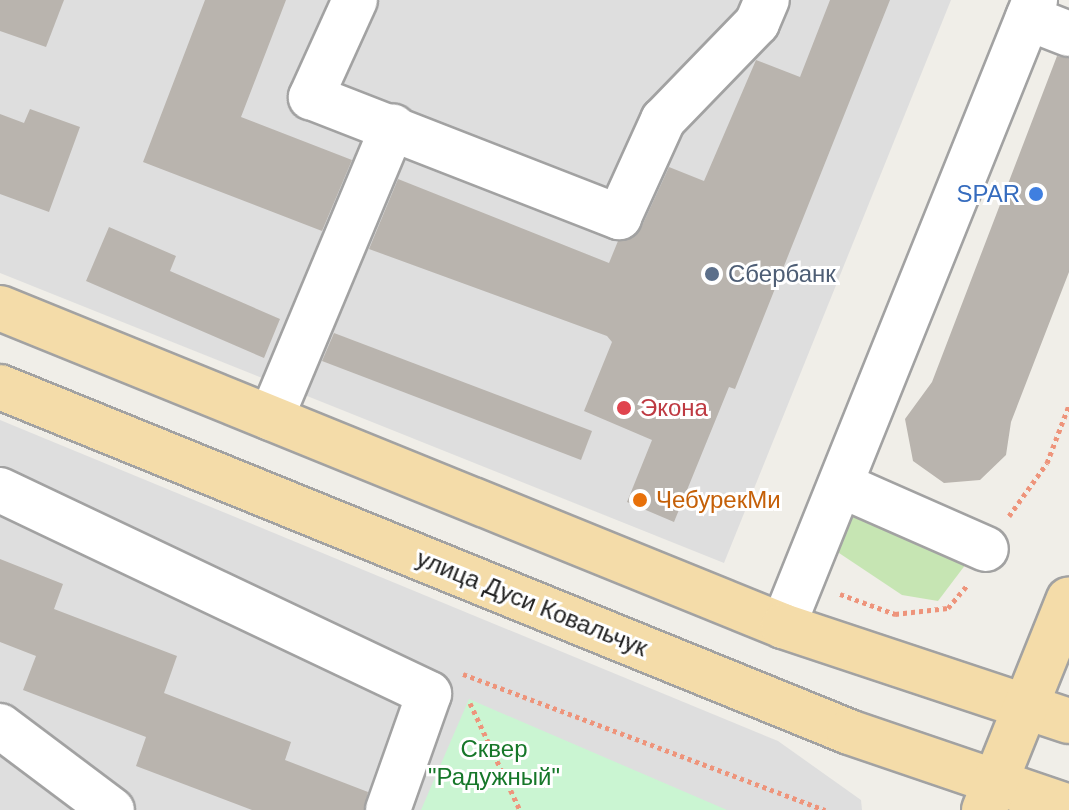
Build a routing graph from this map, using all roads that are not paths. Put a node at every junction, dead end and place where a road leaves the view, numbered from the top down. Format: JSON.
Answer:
{"nodes":[{"id":1,"x":355,"y":0,"type":"edge"},
{"id":2,"x":767,"y":0,"type":"edge"},
{"id":3,"x":1032,"y":9,"type":"edge"},
{"id":4,"x":1069,"y":34,"type":"edge"},
{"id":5,"x":393,"y":127,"type":"junction"},
{"id":6,"x":0,"y":308,"type":"edge"},
{"id":7,"x":0,"y":387,"type":"edge"},
{"id":8,"x":271,"y":418,"type":"junction"},
{"id":9,"x":843,"y":486,"type":"junction"},
{"id":10,"x":0,"y":490,"type":"edge"},
{"id":11,"x":986,"y":549,"type":"road end"},
{"id":12,"x":1069,"y":599,"type":"edge"},
{"id":13,"x":783,"y":626,"type":"junction"},
{"id":14,"x":1023,"y":704,"type":"junction"},
{"id":15,"x":1069,"y":721,"type":"edge"},
{"id":16,"x":0,"y":726,"type":"edge"},
{"id":17,"x":990,"y":795,"type":"edge"},
{"id":18,"x":1069,"y":807,"type":"edge"},
{"id":19,"x":112,"y":810,"type":"edge"},
{"id":20,"x":388,"y":810,"type":"edge"}],
"edges":[{"from":1,"to":5,"type":"lane"},
{"from":2,"to":5,"type":"lane"},
{"from":3,"to":4,"type":"lane"},
{"from":3,"to":9,"type":"lane"},
{"from":5,"to":8,"type":"lane"},
{"from":6,"to":8,"type":"main road"},
{"from":7,"to":17,"type":"main road","name":"улица Дуси Ковальчук"},
{"from":8,"to":13,"type":"main road"},
{"from":9,"to":11,"type":"lane"},
{"from":9,"to":13,"type":"lane"},
{"from":10,"to":20,"type":"lane"},
{"from":12,"to":14,"type":"main road"},
{"from":13,"to":14,"type":"main road"},
{"from":14,"to":15,"type":"main road"},
{"from":14,"to":17,"type":"main road"},
{"from":16,"to":19,"type":"lane"},
{"from":17,"to":18,"type":"main road","name":"улица Дуси Ковальчук"}]}
